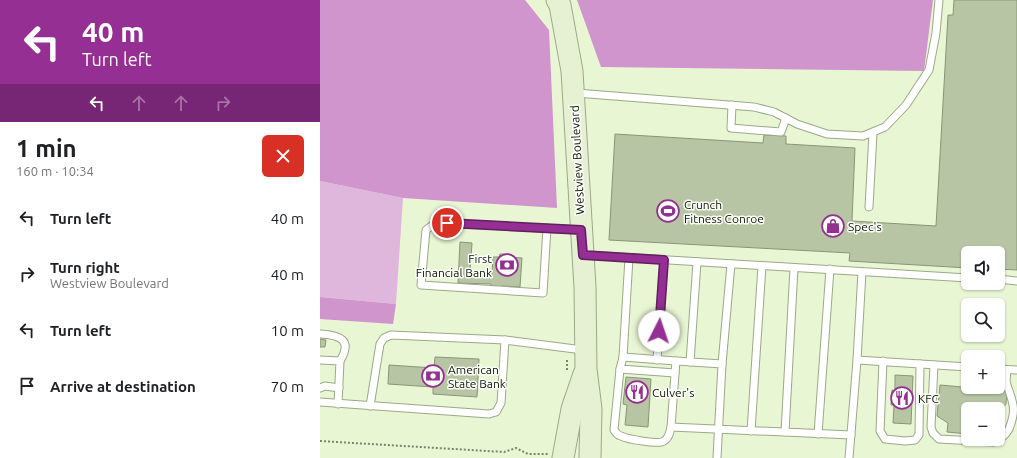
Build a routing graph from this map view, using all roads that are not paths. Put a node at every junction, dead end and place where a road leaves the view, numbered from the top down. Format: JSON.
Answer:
{"nodes":[{"id":1,"x":557,"y":0,"type":"edge"},
{"id":2,"x":939,"y":0,"type":"edge"},
{"id":3,"x":573,"y":93,"type":"junction"},
{"id":4,"x":732,"y":105,"type":"junction"},
{"id":5,"x":786,"y":118,"type":"junction"},
{"id":6,"x":873,"y":133,"type":"junction"},
{"id":7,"x":869,"y":207,"type":"dead end"},
{"id":8,"x":547,"y":228,"type":"junction"},
{"id":9,"x":581,"y":230,"type":"junction"},
{"id":10,"x":583,"y":255,"type":"junction"},
{"id":11,"x":629,"y":258,"type":"junction"},
{"id":12,"x":664,"y":260,"type":"junction"},
{"id":13,"x":697,"y":262,"type":"junction"},
{"id":14,"x":731,"y":264,"type":"junction"},
{"id":15,"x":762,"y":266,"type":"junction"},
{"id":16,"x":794,"y":268,"type":"junction"},
{"id":17,"x":830,"y":269,"type":"junction"},
{"id":18,"x":862,"y":272,"type":"junction"},
{"id":19,"x":961,"y":278,"type":"edge"},
{"id":20,"x":1005,"y":280,"type":"edge"},
{"id":21,"x":1017,"y":281,"type":"edge"},
{"id":22,"x":320,"y":334,"type":"edge"},
{"id":23,"x":505,"y":340,"type":"junction"},
{"id":24,"x":624,"y":357,"type":"junction"},
{"id":25,"x":320,"y":360,"type":"edge"},
{"id":26,"x":657,"y":360,"type":"junction"},
{"id":27,"x":857,"y":360,"type":"junction"},
{"id":28,"x":340,"y":361,"type":"junction"},
{"id":29,"x":676,"y":361,"type":"junction"},
{"id":30,"x":690,"y":362,"type":"junction"},
{"id":31,"x":883,"y":362,"type":"junction"},
{"id":32,"x":722,"y":364,"type":"junction"},
{"id":33,"x":920,"y":364,"type":"junction"},
{"id":34,"x":579,"y":365,"type":"junction"},
{"id":35,"x":934,"y":365,"type":"junction"},
{"id":36,"x":961,"y":367,"type":"edge"},
{"id":37,"x":620,"y":369,"type":"junction"},
{"id":38,"x":1007,"y":370,"type":"joint"},
{"id":39,"x":1017,"y":370,"type":"edge"},
{"id":40,"x":675,"y":372,"type":"junction"},
{"id":41,"x":320,"y":388,"type":"edge"},
{"id":42,"x":339,"y":388,"type":"junction"},
{"id":43,"x":320,"y":402,"type":"edge"},
{"id":44,"x":338,"y":404,"type":"junction"},
{"id":45,"x":370,"y":406,"type":"junction"},
{"id":46,"x":671,"y":427,"type":"junction"},
{"id":47,"x":718,"y":429,"type":"junction"},
{"id":48,"x":751,"y":430,"type":"junction"},
{"id":49,"x":785,"y":432,"type":"junction"},
{"id":50,"x":818,"y":434,"type":"junction"},
{"id":51,"x":851,"y":435,"type":"junction"},
{"id":52,"x":558,"y":454,"type":"edge"},
{"id":53,"x":590,"y":458,"type":"edge"},
{"id":54,"x":717,"y":458,"type":"edge"},
{"id":55,"x":849,"y":458,"type":"edge"}],
"edges":[{"from":1,"to":3,"type":"street","name":"Westview Boulevard"},
{"from":2,"to":6,"type":"lane"},
{"from":3,"to":4,"type":"lane"},
{"from":3,"to":9,"type":"street","name":"Westview Boulevard"},
{"from":4,"to":5,"type":"lane"},
{"from":4,"to":5,"type":"lane"},
{"from":5,"to":6,"type":"lane"},
{"from":6,"to":7,"type":"lane"},
{"from":8,"to":8,"type":"lane"},
{"from":8,"to":9,"type":"lane"},
{"from":9,"to":10,"type":"street","name":"Westview Boulevard"},
{"from":10,"to":11,"type":"lane"},
{"from":10,"to":34,"type":"street","name":"Westview Boulevard"},
{"from":11,"to":12,"type":"lane"},
{"from":11,"to":24,"type":"lane"},
{"from":12,"to":13,"type":"lane"},
{"from":12,"to":26,"type":"lane"},
{"from":13,"to":14,"type":"lane"},
{"from":13,"to":30,"type":"lane"},
{"from":14,"to":15,"type":"lane"},
{"from":14,"to":32,"type":"lane"},
{"from":15,"to":16,"type":"lane"},
{"from":15,"to":48,"type":"lane"},
{"from":16,"to":17,"type":"lane"},
{"from":16,"to":49,"type":"lane"},
{"from":17,"to":18,"type":"lane"},
{"from":17,"to":50,"type":"lane"},
{"from":18,"to":19,"type":"lane"},
{"from":18,"to":27,"type":"lane"},
{"from":20,"to":21,"type":"lane"},
{"from":22,"to":28,"type":"lane"},
{"from":23,"to":34,"type":"lane"},
{"from":23,"to":45,"type":"lane"},
{"from":23,"to":45,"type":"lane"},
{"from":24,"to":26,"type":"lane"},
{"from":24,"to":37,"type":"lane"},
{"from":25,"to":28,"type":"lane"},
{"from":26,"to":29,"type":"lane"},
{"from":27,"to":31,"type":"lane"},
{"from":27,"to":51,"type":"lane"},
{"from":28,"to":42,"type":"lane"},
{"from":29,"to":30,"type":"lane"},
{"from":29,"to":40,"type":"lane"},
{"from":30,"to":32,"type":"lane"},
{"from":31,"to":33,"type":"lane"},
{"from":31,"to":33,"type":"lane"},
{"from":32,"to":47,"type":"lane"},
{"from":33,"to":35,"type":"lane"},
{"from":34,"to":52,"type":"street","name":"Westview Boulevard"},
{"from":34,"to":53,"type":"street","name":"Westview Boulevard"},
{"from":35,"to":36,"type":"lane"},
{"from":35,"to":38,"type":"lane"},
{"from":37,"to":40,"type":"lane"},
{"from":37,"to":46,"type":"lane"},
{"from":38,"to":39,"type":"lane"},
{"from":40,"to":46,"type":"lane"},
{"from":41,"to":42,"type":"lane"},
{"from":42,"to":44,"type":"lane"},
{"from":43,"to":44,"type":"lane"},
{"from":44,"to":45,"type":"lane"},
{"from":46,"to":47,"type":"lane"},
{"from":47,"to":48,"type":"lane"},
{"from":47,"to":54,"type":"lane"},
{"from":48,"to":49,"type":"lane"},
{"from":49,"to":50,"type":"lane"},
{"from":50,"to":51,"type":"lane"},
{"from":51,"to":55,"type":"lane"}]}
